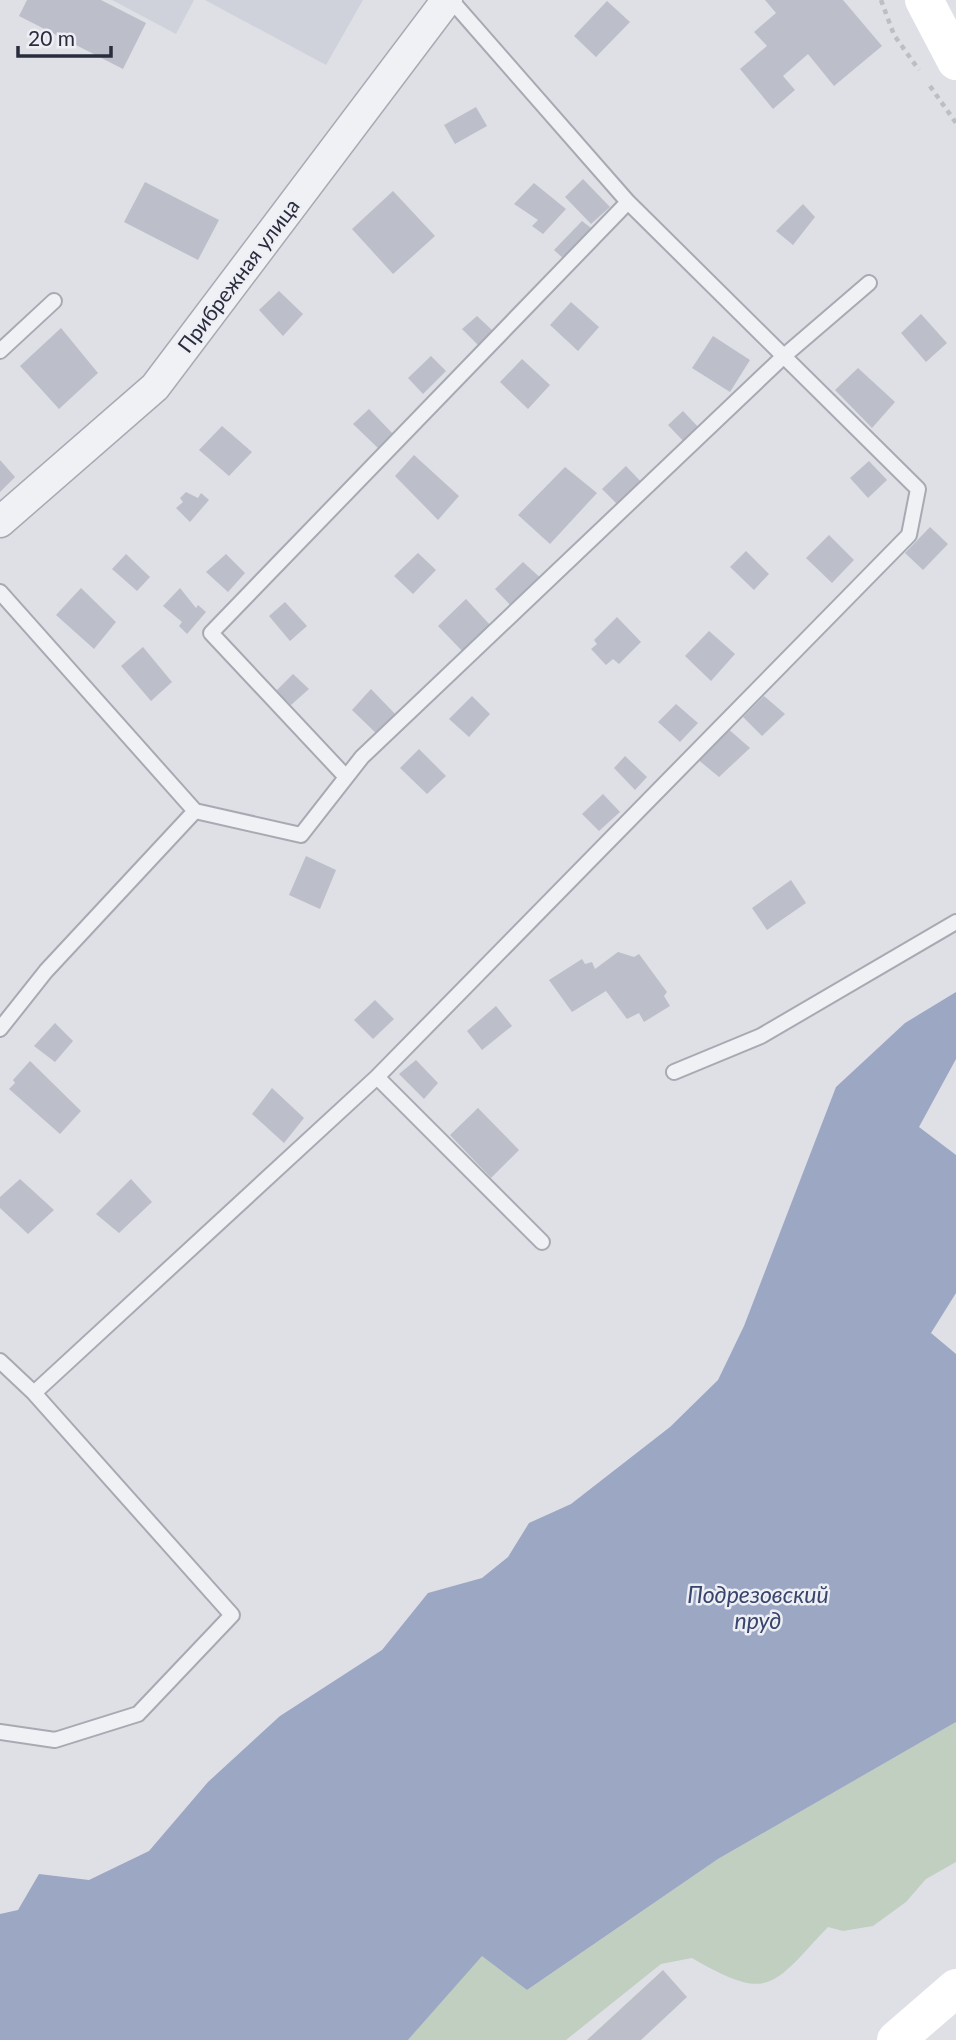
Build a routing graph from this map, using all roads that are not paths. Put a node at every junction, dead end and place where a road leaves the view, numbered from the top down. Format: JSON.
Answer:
{"nodes":[{"id":1,"x":449,"y":0,"type":"edge"},
{"id":2,"x":924,"y":0,"type":"edge"},
{"id":3,"x":956,"y":61,"type":"edge"},
{"id":4,"x":628,"y":202,"type":"junction"},
{"id":5,"x":869,"y":283,"type":"dead end"},
{"id":6,"x":54,"y":302,"type":"dead end"},
{"id":7,"x":0,"y":351,"type":"edge"},
{"id":8,"x":785,"y":356,"type":"junction"},
{"id":9,"x":0,"y":522,"type":"edge"},
{"id":10,"x":0,"y":592,"type":"edge"},
{"id":11,"x":346,"y":777,"type":"junction"},
{"id":12,"x":195,"y":811,"type":"junction"},
{"id":13,"x":956,"y":922,"type":"edge"},
{"id":14,"x":0,"y":1029,"type":"edge"},
{"id":15,"x":674,"y":1072,"type":"dead end"},
{"id":16,"x":377,"y":1077,"type":"junction"},
{"id":17,"x":542,"y":1242,"type":"dead end"},
{"id":18,"x":0,"y":1361,"type":"edge"},
{"id":19,"x":34,"y":1393,"type":"junction"},
{"id":20,"x":0,"y":1732,"type":"edge"},
{"id":21,"x":956,"y":1988,"type":"edge"},
{"id":22,"x":896,"y":2040,"type":"edge"}],
"edges":[{"from":1,"to":4,"type":"lane"},
{"from":1,"to":9,"type":"street","name":"Прибрежная улица"},
{"from":2,"to":3,"type":"main road"},
{"from":4,"to":8,"type":"lane"},
{"from":4,"to":11,"type":"lane"},
{"from":5,"to":8,"type":"lane"},
{"from":6,"to":7,"type":"lane"},
{"from":8,"to":11,"type":"lane"},
{"from":8,"to":16,"type":"lane"},
{"from":10,"to":12,"type":"lane"},
{"from":11,"to":12,"type":"lane"},
{"from":12,"to":14,"type":"lane"},
{"from":13,"to":15,"type":"lane"},
{"from":16,"to":17,"type":"lane"},
{"from":16,"to":19,"type":"lane"},
{"from":18,"to":19,"type":"lane"},
{"from":19,"to":20,"type":"lane"},
{"from":21,"to":22,"type":"main road"}]}
